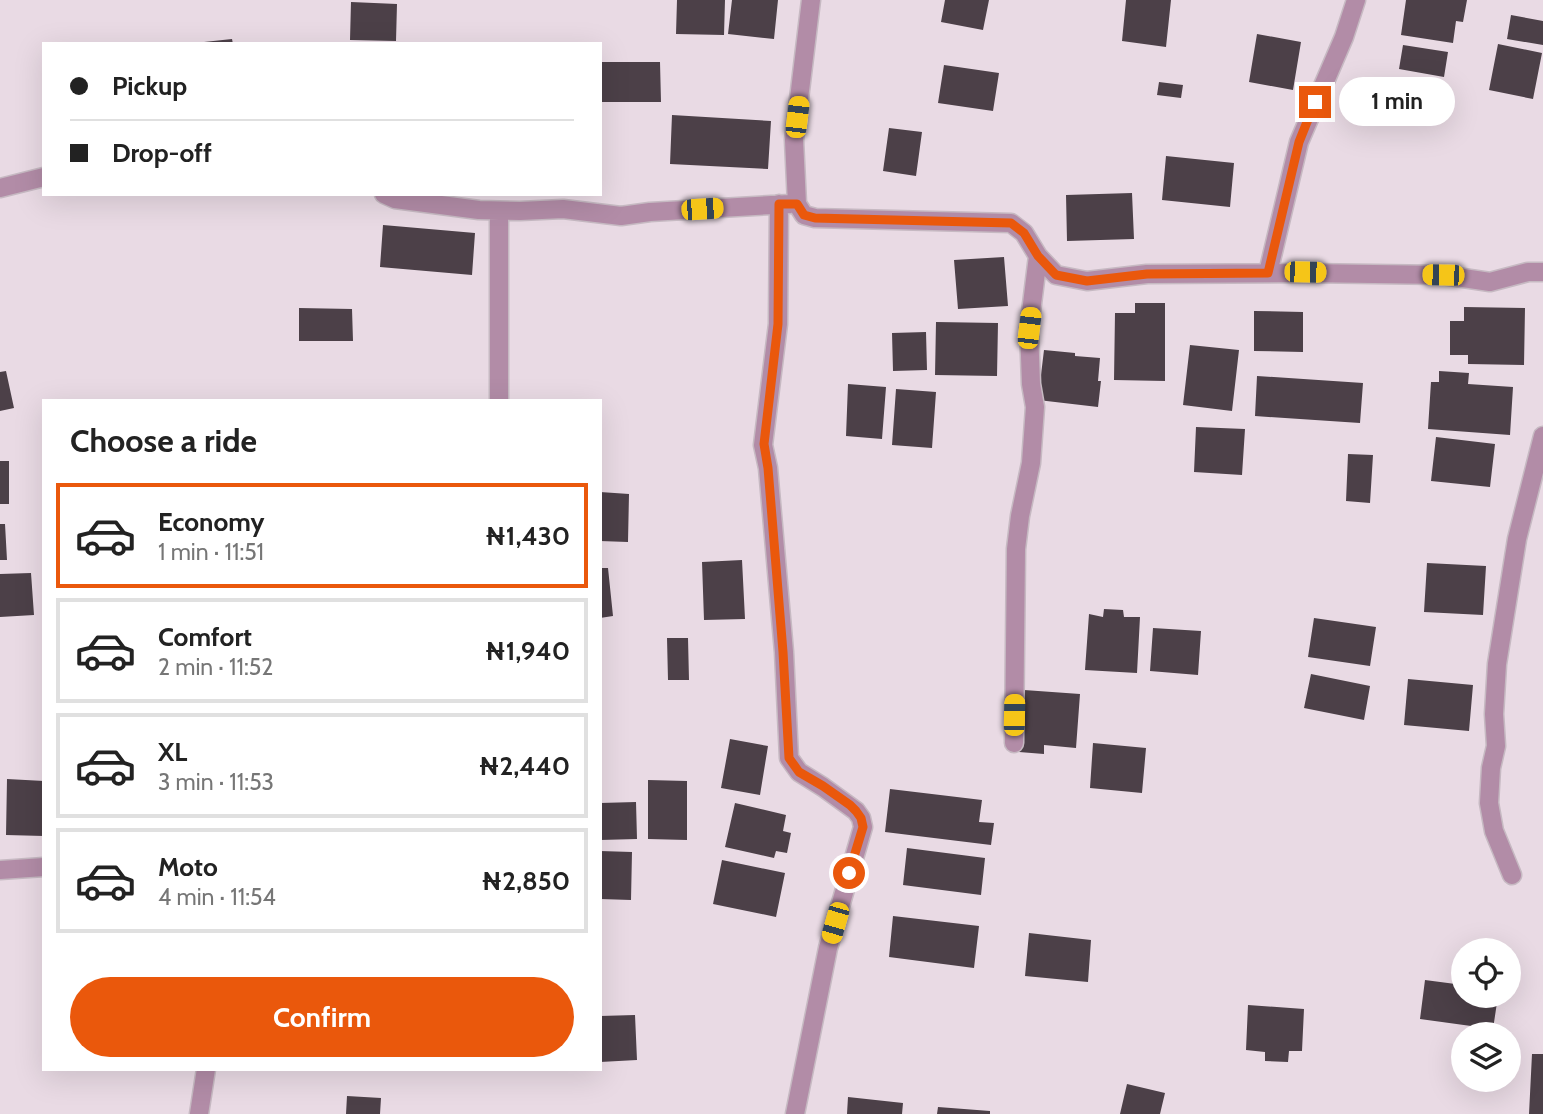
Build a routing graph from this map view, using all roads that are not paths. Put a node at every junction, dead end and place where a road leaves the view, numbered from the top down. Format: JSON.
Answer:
{"nodes":[{"id":1,"x":811,"y":0,"type":"edge"},
{"id":2,"x":1356,"y":0,"type":"edge"},
{"id":3,"x":42,"y":178,"type":"edge"},
{"id":4,"x":0,"y":188,"type":"edge"},
{"id":5,"x":388,"y":196,"type":"edge"},
{"id":6,"x":779,"y":204,"type":"junction"},
{"id":7,"x":797,"y":204,"type":"junction"},
{"id":8,"x":499,"y":211,"type":"junction"},
{"id":9,"x":1038,"y":256,"type":"junction"},
{"id":10,"x":1543,"y":272,"type":"edge"},
{"id":11,"x":1268,"y":273,"type":"junction"},
{"id":12,"x":499,"y":399,"type":"edge"},
{"id":13,"x":1543,"y":436,"type":"edge"},
{"id":14,"x":1014,"y":743,"type":"dead end"},
{"id":15,"x":42,"y":867,"type":"edge"},
{"id":16,"x":0,"y":870,"type":"edge"},
{"id":17,"x":1512,"y":875,"type":"dead end"},
{"id":18,"x":206,"y":1071,"type":"edge"},
{"id":19,"x":199,"y":1114,"type":"edge"},
{"id":20,"x":795,"y":1114,"type":"edge"}],
"edges":[{"from":1,"to":7,"type":"street"},
{"from":2,"to":11,"type":"street"},
{"from":3,"to":4,"type":"street"},
{"from":5,"to":8,"type":"street"},
{"from":6,"to":7,"type":"street"},
{"from":6,"to":8,"type":"street"},
{"from":6,"to":20,"type":"street"},
{"from":7,"to":9,"type":"street"},
{"from":8,"to":12,"type":"street"},
{"from":9,"to":11,"type":"street"},
{"from":9,"to":14,"type":"street"},
{"from":10,"to":11,"type":"street"},
{"from":13,"to":17,"type":"street"},
{"from":15,"to":16,"type":"street"},
{"from":18,"to":19,"type":"street"}]}
